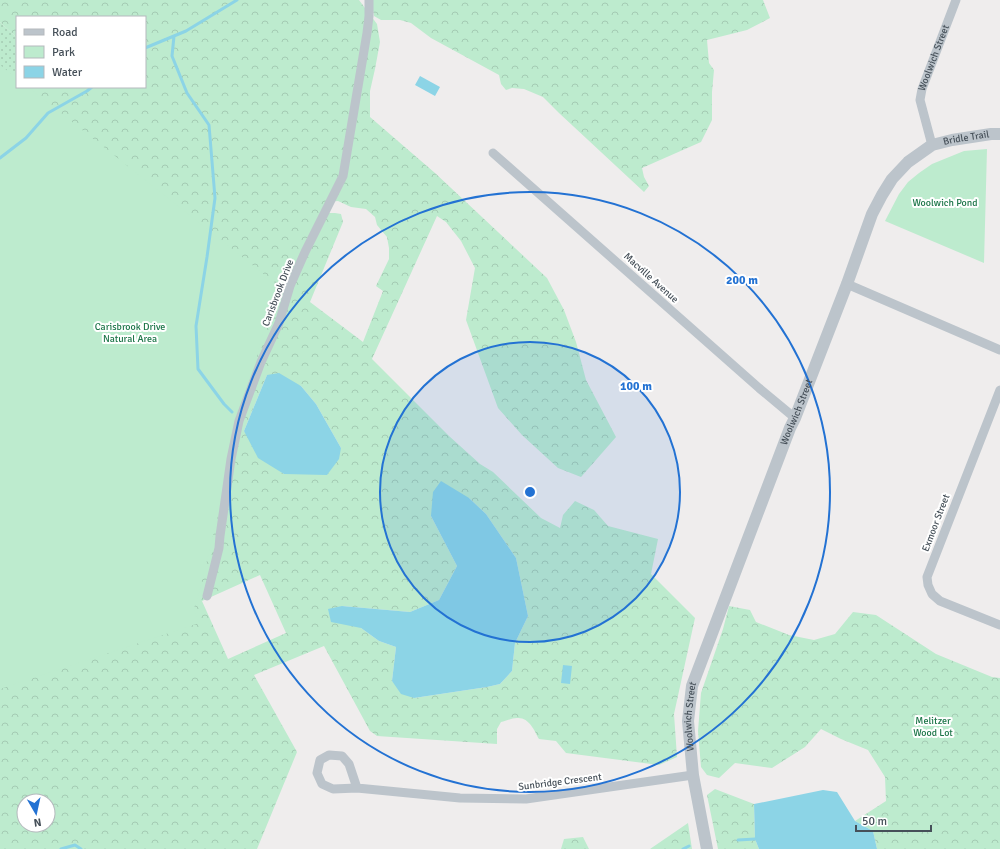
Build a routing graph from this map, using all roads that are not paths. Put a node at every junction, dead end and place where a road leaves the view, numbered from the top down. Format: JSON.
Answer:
{"nodes":[{"id":1,"x":369,"y":0,"type":"edge"},
{"id":2,"x":956,"y":0,"type":"edge"},
{"id":3,"x":1000,"y":134,"type":"edge"},
{"id":4,"x":932,"y":145,"type":"junction"},
{"id":5,"x":493,"y":153,"type":"dead end"},
{"id":6,"x":847,"y":284,"type":"junction"},
{"id":7,"x":1000,"y":350,"type":"edge"},
{"id":8,"x":1000,"y":390,"type":"edge"},
{"id":9,"x":795,"y":418,"type":"junction"},
{"id":10,"x":207,"y":596,"type":"dead end"},
{"id":11,"x":1000,"y":626,"type":"edge"},
{"id":12,"x":693,"y":775,"type":"junction"},
{"id":13,"x":357,"y":788,"type":"junction"},
{"id":14,"x":706,"y":849,"type":"edge"}],
"edges":[{"from":1,"to":10,"type":"street","name":"Carisbrook Drive"},
{"from":2,"to":4,"type":"street","name":"Woolwich Street"},
{"from":3,"to":4,"type":"street","name":"Bridle Trail"},
{"from":4,"to":6,"type":"street","name":"Woolwich Street"},
{"from":5,"to":9,"type":"street","name":"Macville Avenue"},
{"from":6,"to":7,"type":"street"},
{"from":6,"to":9,"type":"street","name":"Woolwich Street"},
{"from":8,"to":11,"type":"street","name":"Exmoor Street"},
{"from":9,"to":12,"type":"street","name":"Woolwich Street"},
{"from":12,"to":13,"type":"street","name":"Sunbridge Crescent"},
{"from":12,"to":14,"type":"street","name":"Woolwich Street"},
{"from":13,"to":13,"type":"street","name":"Sunbridge Crescent"}]}
